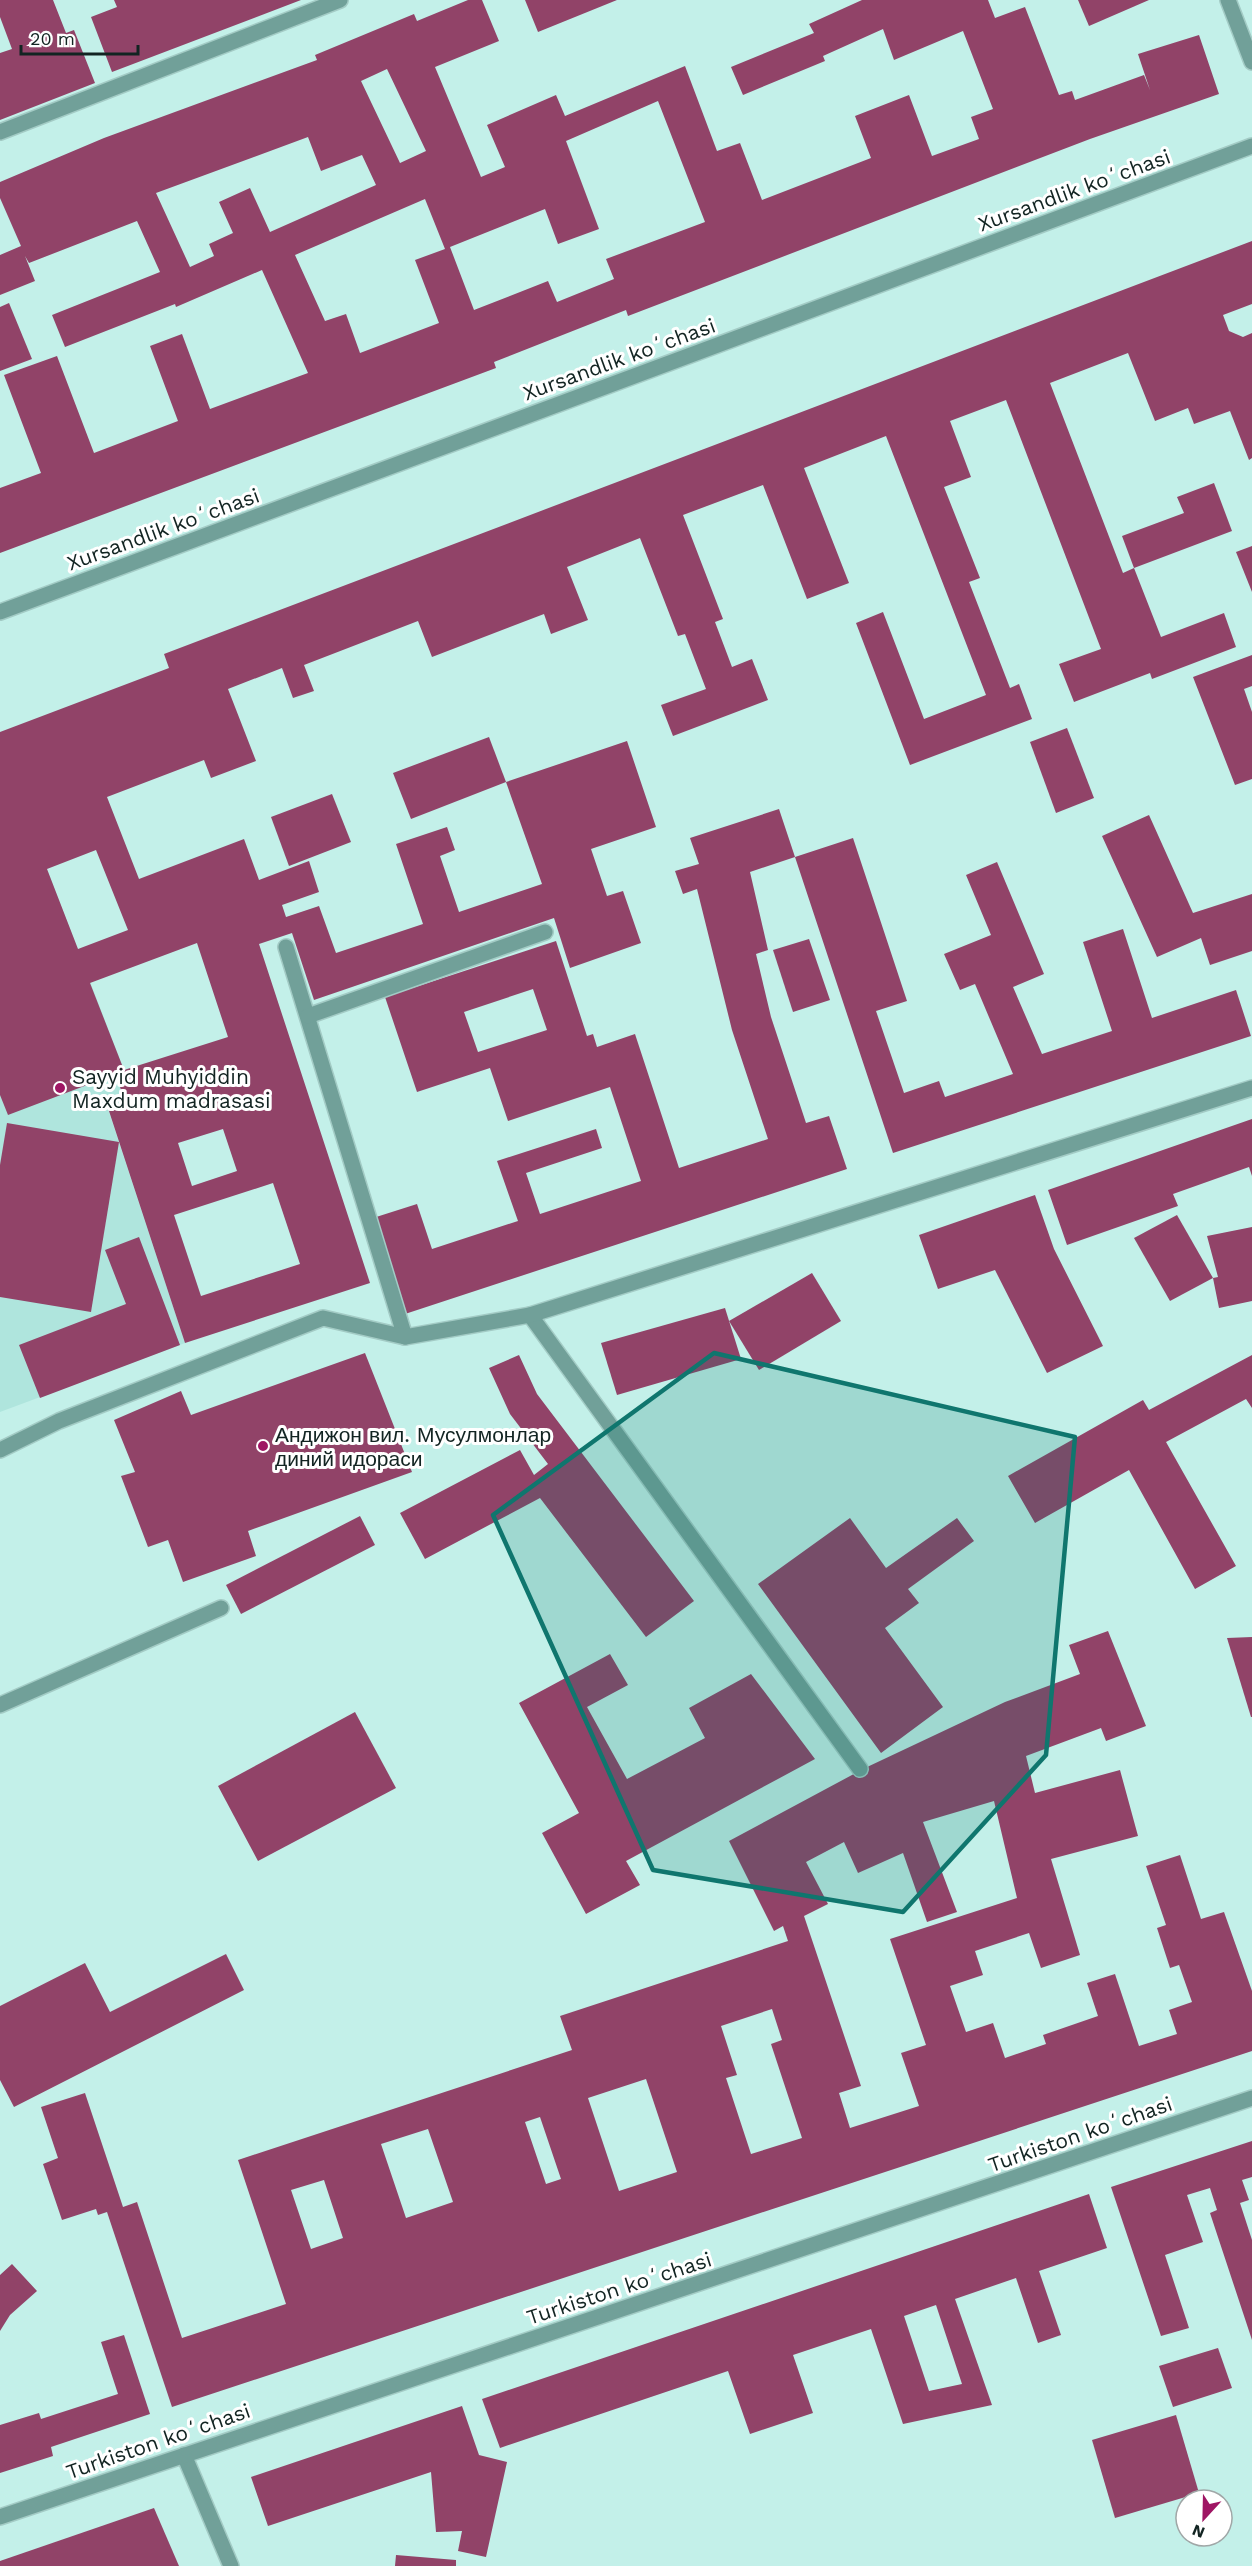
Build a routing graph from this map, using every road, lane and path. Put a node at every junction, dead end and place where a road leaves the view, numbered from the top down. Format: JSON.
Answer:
{"nodes":[{"id":1,"x":340,"y":0,"type":"edge"},
{"id":2,"x":1228,"y":0,"type":"edge"},
{"id":3,"x":1252,"y":62,"type":"edge"},
{"id":4,"x":0,"y":132,"type":"edge"},
{"id":5,"x":1252,"y":146,"type":"edge"},
{"id":6,"x":0,"y":612,"type":"edge"},
{"id":7,"x":545,"y":932,"type":"dead end"},
{"id":8,"x":286,"y":947,"type":"dead end"},
{"id":9,"x":308,"y":1016,"type":"junction"},
{"id":10,"x":1252,"y":1088,"type":"edge"},
{"id":11,"x":530,"y":1315,"type":"junction"},
{"id":12,"x":405,"y":1337,"type":"junction"},
{"id":13,"x":0,"y":1450,"type":"edge"},
{"id":14,"x":221,"y":1608,"type":"dead end"},
{"id":15,"x":0,"y":1705,"type":"edge"},
{"id":16,"x":860,"y":1769,"type":"dead end"},
{"id":17,"x":1252,"y":2098,"type":"edge"},
{"id":18,"x":184,"y":2455,"type":"junction"},
{"id":19,"x":0,"y":2517,"type":"edge"},
{"id":20,"x":231,"y":2566,"type":"edge"}],
"edges":[{"from":1,"to":4,"type":"street"},
{"from":2,"to":3,"type":"street"},
{"from":5,"to":6,"type":"street","name":"Xursandlik koʻchasi"},
{"from":7,"to":9,"type":"street"},
{"from":8,"to":9,"type":"street"},
{"from":9,"to":12,"type":"street"},
{"from":10,"to":11,"type":"street"},
{"from":11,"to":12,"type":"street"},
{"from":11,"to":16,"type":"street"},
{"from":12,"to":13,"type":"street"},
{"from":14,"to":15,"type":"street"},
{"from":17,"to":18,"type":"street","name":"Turkiston koʻchasi"},
{"from":18,"to":19,"type":"street","name":"Turkiston koʻchasi"},
{"from":18,"to":20,"type":"street"}]}
